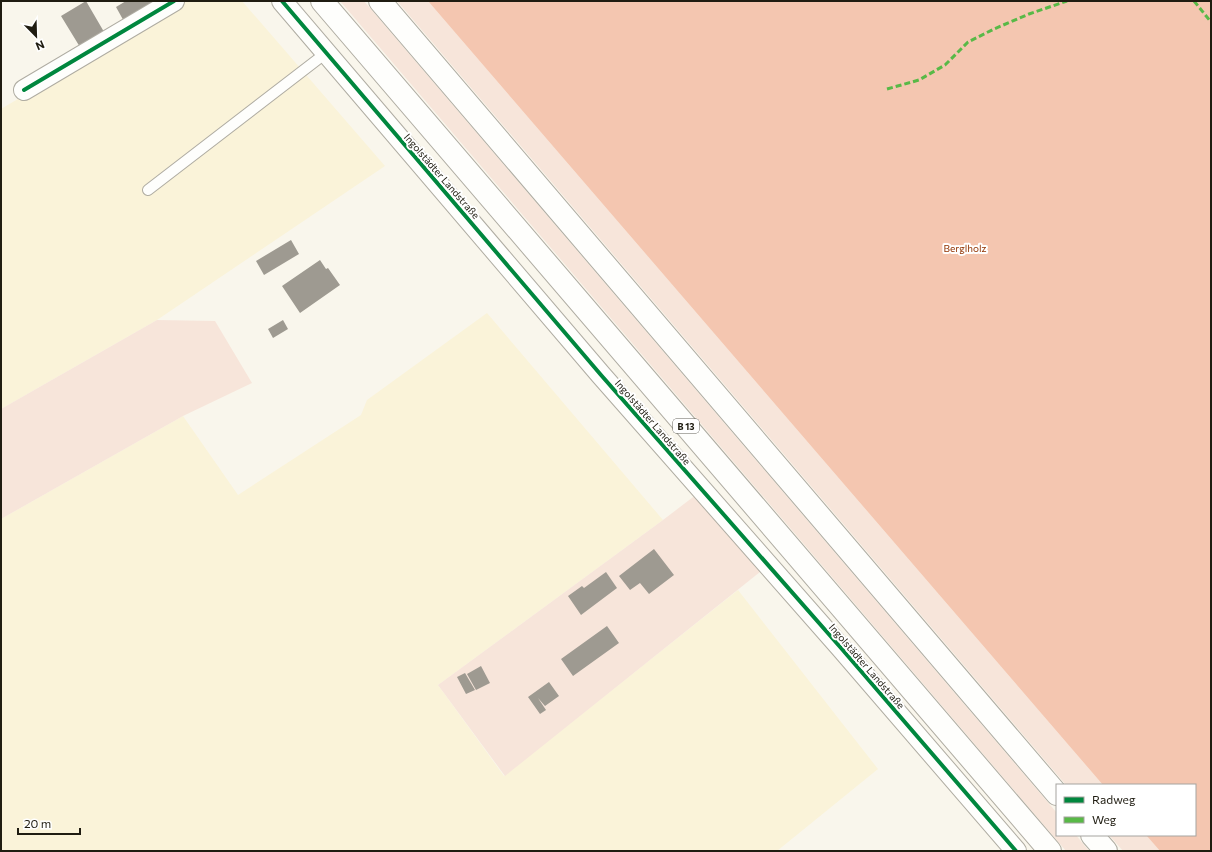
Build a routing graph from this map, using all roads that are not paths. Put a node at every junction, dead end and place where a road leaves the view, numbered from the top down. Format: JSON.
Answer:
{"nodes":[{"id":1,"x":174,"y":1,"type":"edge"},
{"id":2,"x":282,"y":1,"type":"edge"},
{"id":3,"x":322,"y":1,"type":"edge"},
{"id":4,"x":380,"y":1,"type":"edge"},
{"id":5,"x":326,"y":53,"type":"junction"},
{"id":6,"x":24,"y":90,"type":"dead end"},
{"id":7,"x":148,"y":190,"type":"dead end"},
{"id":8,"x":1056,"y":793,"type":"edge"},
{"id":9,"x":1093,"y":836,"type":"edge"},
{"id":10,"x":1016,"y":851,"type":"edge"},
{"id":11,"x":1050,"y":851,"type":"edge"},
{"id":12,"x":1106,"y":851,"type":"edge"}],
"edges":[{"from":1,"to":6,"type":"street"},
{"from":2,"to":5,"type":"street","name":"Ingolstädter Landstraße"},
{"from":3,"to":11,"type":"main road","name":"Ingolstädter Landstraße","number":"B 13"},
{"from":4,"to":8,"type":"main road"},
{"from":5,"to":7,"type":"lane"},
{"from":5,"to":10,"type":"street","name":"Ingolstädter Landstraße"},
{"from":9,"to":12,"type":"main road"}]}
